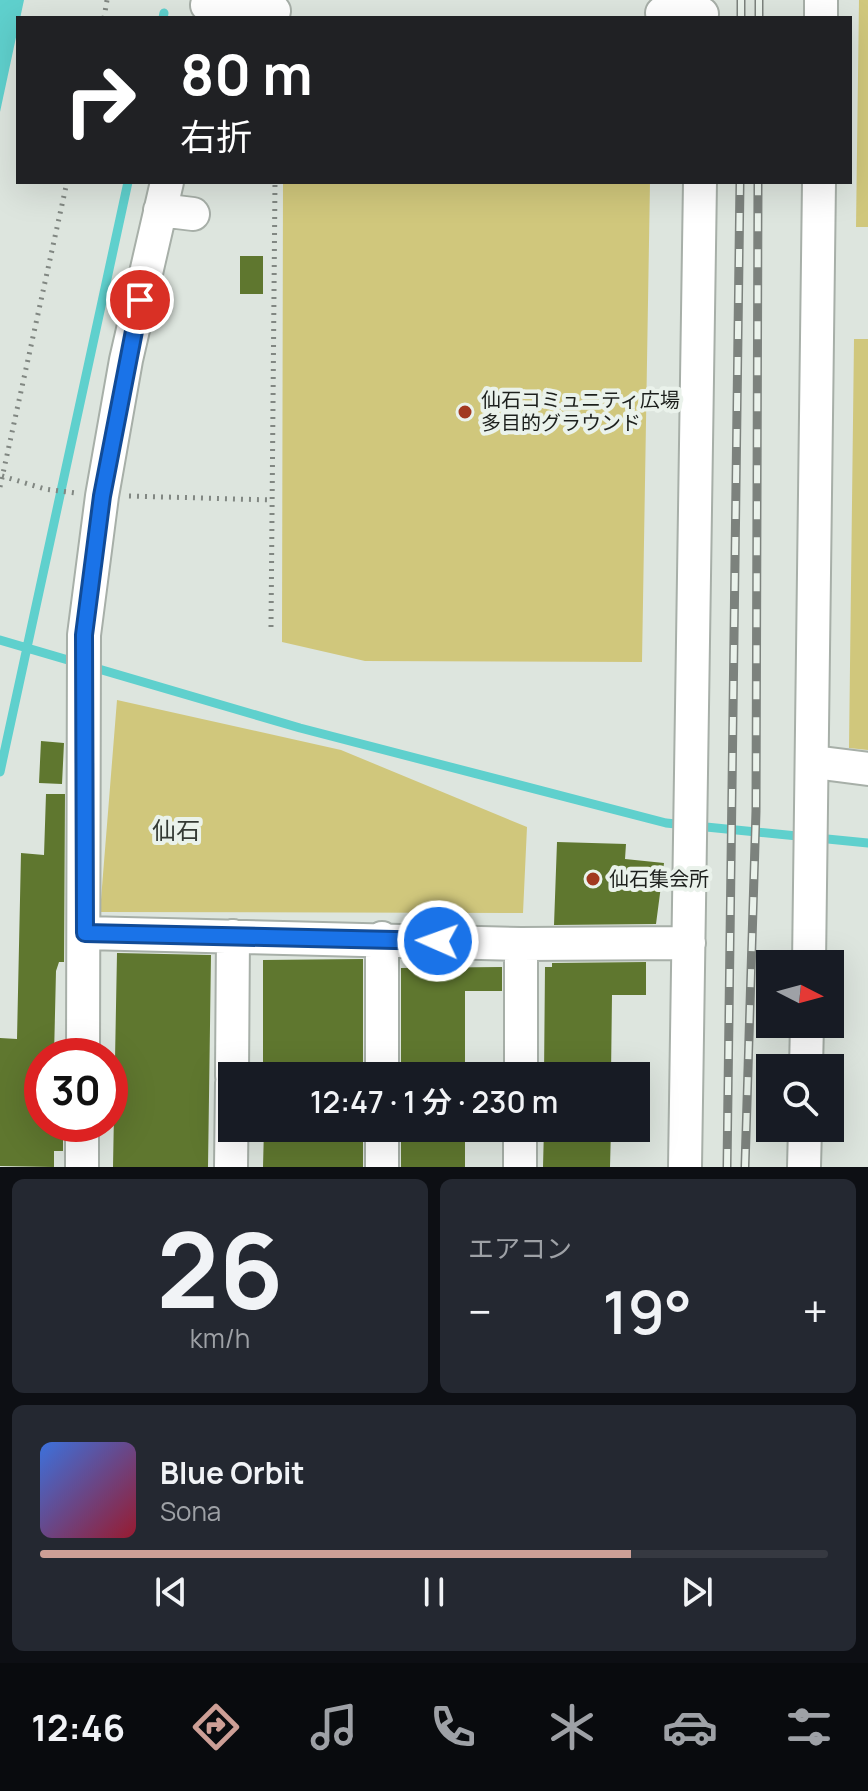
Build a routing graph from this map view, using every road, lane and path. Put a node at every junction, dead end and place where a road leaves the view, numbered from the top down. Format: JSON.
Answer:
{"nodes":[{"id":1,"x":207,"y":8,"type":"edge"},
{"id":2,"x":274,"y":11,"type":"dead end"},
{"id":3,"x":702,"y":11,"type":"edge"},
{"id":4,"x":662,"y":13,"type":"dead end"},
{"id":5,"x":67,"y":184,"type":"edge"},
{"id":6,"x":275,"y":184,"type":"edge"},
{"id":7,"x":700,"y":184,"type":"edge"},
{"id":8,"x":819,"y":184,"type":"edge"},
{"id":9,"x":164,"y":196,"type":"edge"},
{"id":10,"x":193,"y":214,"type":"dead end"},
{"id":11,"x":2,"y":476,"type":"junction"},
{"id":12,"x":0,"y":487,"type":"edge"},
{"id":13,"x":45,"y":489,"type":"dead end"},
{"id":14,"x":102,"y":496,"type":"junction"},
{"id":15,"x":272,"y":500,"type":"junction"},
{"id":16,"x":271,"y":627,"type":"dead end"},
{"id":17,"x":814,"y":762,"type":"junction"},
{"id":18,"x":868,"y":769,"type":"edge"},
{"id":19,"x":85,"y":933,"type":"junction"},
{"id":20,"x":233,"y":936,"type":"junction"},
{"id":21,"x":382,"y":938,"type":"junction"},
{"id":22,"x":689,"y":943,"type":"junction"},
{"id":23,"x":521,"y":944,"type":"junction"},
{"id":24,"x":809,"y":950,"type":"edge"},
{"id":25,"x":83,"y":1038,"type":"edge"},
{"id":26,"x":232,"y":1062,"type":"edge"},
{"id":27,"x":382,"y":1062,"type":"edge"},
{"id":28,"x":521,"y":1062,"type":"edge"},
{"id":29,"x":82,"y":1142,"type":"edge"},
{"id":30,"x":231,"y":1142,"type":"edge"},
{"id":31,"x":382,"y":1142,"type":"edge"},
{"id":32,"x":520,"y":1142,"type":"edge"},
{"id":33,"x":805,"y":1142,"type":"edge"},
{"id":34,"x":82,"y":1167,"type":"edge"},
{"id":35,"x":231,"y":1167,"type":"edge"},
{"id":36,"x":382,"y":1167,"type":"edge"},
{"id":37,"x":520,"y":1167,"type":"edge"},
{"id":38,"x":685,"y":1167,"type":"edge"},
{"id":39,"x":804,"y":1167,"type":"edge"}],
"edges":[{"from":1,"to":2,"type":"street"},
{"from":3,"to":4,"type":"street"},
{"from":5,"to":11,"type":"path"},
{"from":6,"to":15,"type":"path"},
{"from":7,"to":22,"type":"street"},
{"from":8,"to":17,"type":"street"},
{"from":9,"to":10,"type":"street"},
{"from":9,"to":14,"type":"street"},
{"from":11,"to":12,"type":"path"},
{"from":11,"to":13,"type":"path"},
{"from":14,"to":15,"type":"path"},
{"from":14,"to":19,"type":"street"},
{"from":15,"to":16,"type":"path"},
{"from":17,"to":18,"type":"street"},
{"from":17,"to":24,"type":"street"},
{"from":19,"to":20,"type":"street"},
{"from":19,"to":25,"type":"street"},
{"from":20,"to":21,"type":"street"},
{"from":20,"to":26,"type":"street"},
{"from":21,"to":23,"type":"street"},
{"from":21,"to":27,"type":"street"},
{"from":22,"to":23,"type":"street"},
{"from":22,"to":38,"type":"street"},
{"from":23,"to":28,"type":"street"},
{"from":29,"to":34,"type":"street"},
{"from":30,"to":35,"type":"street"},
{"from":31,"to":36,"type":"street"},
{"from":32,"to":37,"type":"street"},
{"from":33,"to":39,"type":"street"}]}
